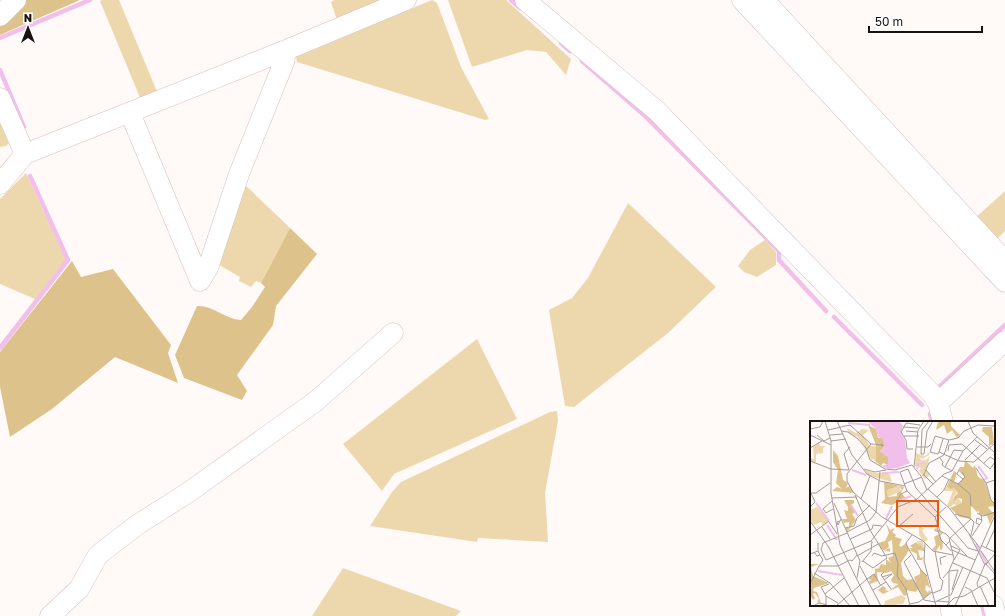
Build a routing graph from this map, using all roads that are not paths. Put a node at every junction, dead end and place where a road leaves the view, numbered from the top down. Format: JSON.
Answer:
{"nodes":[{"id":1,"x":16,"y":0,"type":"edge"},
{"id":2,"x":406,"y":0,"type":"edge"},
{"id":3,"x":525,"y":0,"type":"edge"},
{"id":4,"x":742,"y":0,"type":"edge"},
{"id":5,"x":764,"y":0,"type":"edge"},
{"id":6,"x":0,"y":16,"type":"edge"},
{"id":7,"x":286,"y":50,"type":"junction"},
{"id":8,"x":0,"y":98,"type":"edge"},
{"id":9,"x":130,"y":113,"type":"junction"},
{"id":10,"x":25,"y":154,"type":"junction"},
{"id":11,"x":0,"y":184,"type":"edge"},
{"id":12,"x":1005,"y":261,"type":"edge"},
{"id":13,"x":1005,"y":282,"type":"edge"},
{"id":14,"x":393,"y":333,"type":"dead end"},
{"id":15,"x":1005,"y":340,"type":"edge"},
{"id":16,"x":938,"y":403,"type":"junction"},
{"id":17,"x":943,"y":421,"type":"edge"},
{"id":18,"x":950,"y":606,"type":"edge"},
{"id":19,"x":993,"y":606,"type":"edge"},
{"id":20,"x":50,"y":616,"type":"edge"},
{"id":21,"x":952,"y":616,"type":"edge"},
{"id":22,"x":996,"y":616,"type":"edge"}],
"edges":[{"from":1,"to":6,"type":"street"},
{"from":2,"to":7,"type":"street"},
{"from":3,"to":16,"type":"street"},
{"from":4,"to":13,"type":"street"},
{"from":5,"to":12,"type":"street"},
{"from":7,"to":9,"type":"street"},
{"from":7,"to":9,"type":"street"},
{"from":8,"to":10,"type":"street"},
{"from":9,"to":10,"type":"street"},
{"from":10,"to":11,"type":"street"},
{"from":14,"to":20,"type":"street"},
{"from":15,"to":16,"type":"street"},
{"from":16,"to":17,"type":"street"},
{"from":18,"to":21,"type":"street"},
{"from":19,"to":22,"type":"street"}]}
